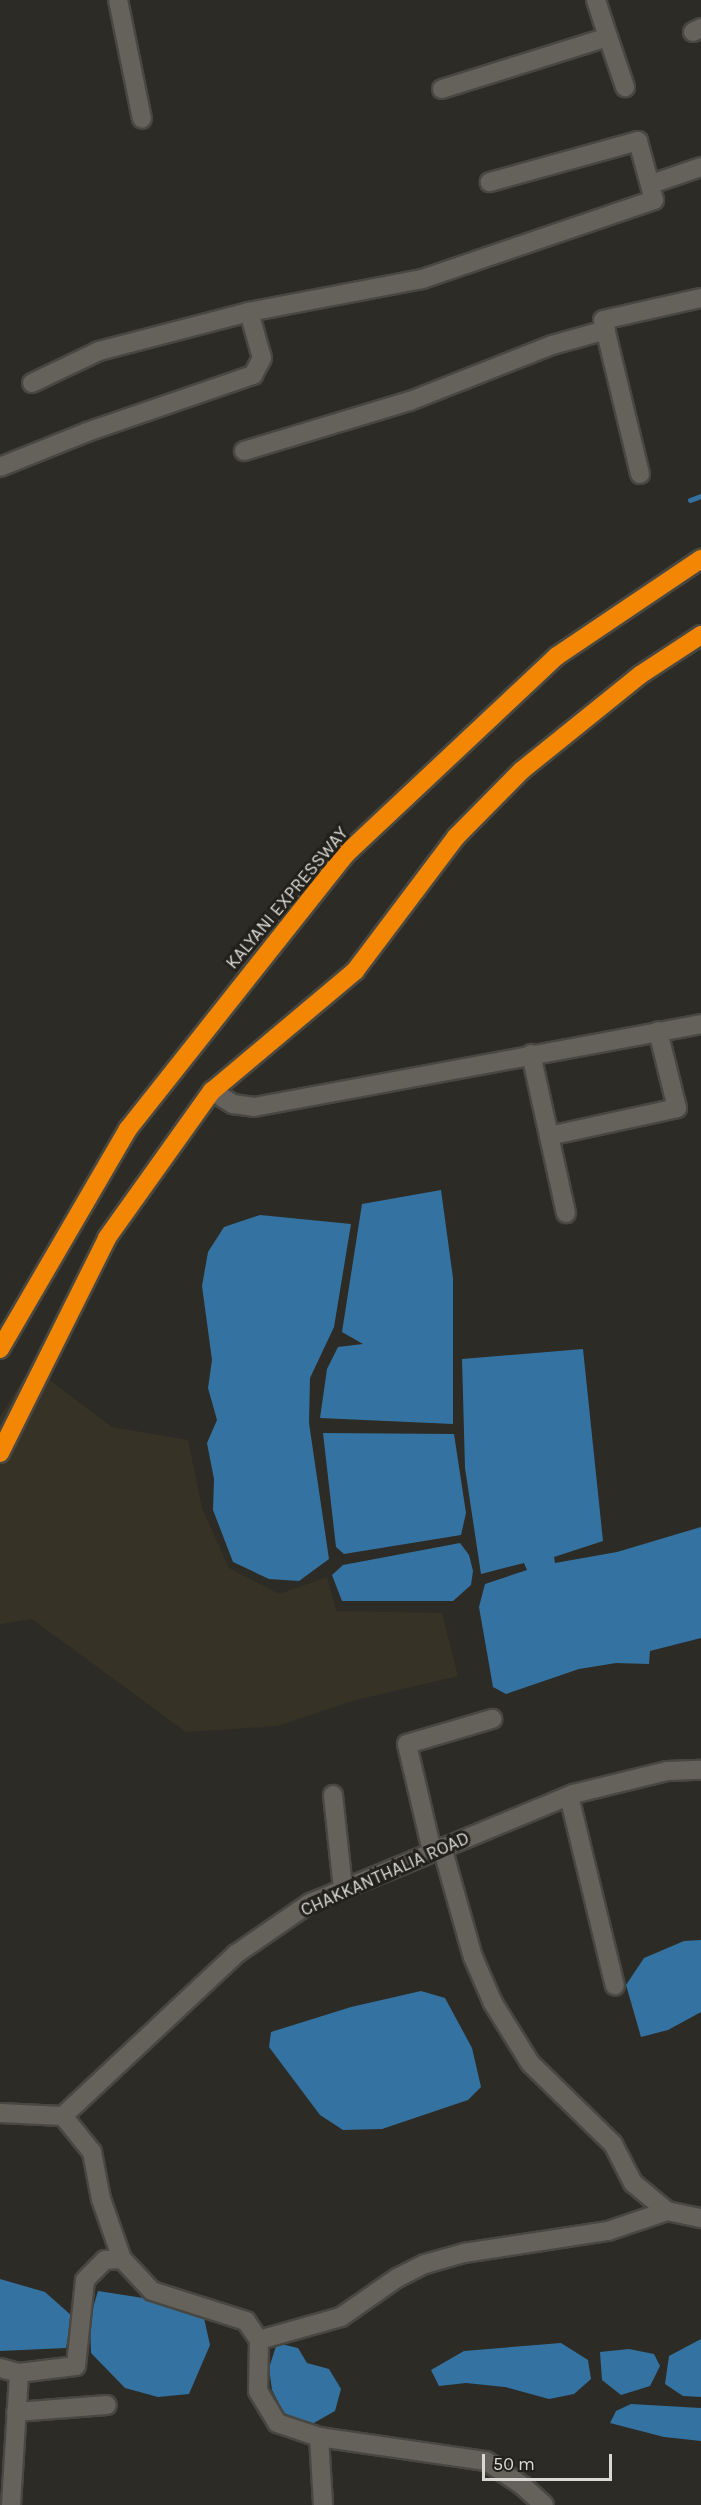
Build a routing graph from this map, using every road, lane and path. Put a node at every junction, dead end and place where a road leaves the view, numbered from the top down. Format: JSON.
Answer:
{"nodes":[{"id":1,"x":118,"y":0,"type":"edge"},
{"id":2,"x":596,"y":0,"type":"edge"},
{"id":3,"x":608,"y":37,"type":"junction"},
{"id":4,"x":625,"y":87,"type":"dead end"},
{"id":5,"x":442,"y":89,"type":"dead end"},
{"id":6,"x":142,"y":119,"type":"dead end"},
{"id":7,"x":701,"y":167,"type":"edge"},
{"id":8,"x":490,"y":182,"type":"dead end"},
{"id":9,"x":651,"y":184,"type":"junction"},
{"id":10,"x":701,"y":298,"type":"edge"},
{"id":11,"x":249,"y":312,"type":"junction"},
{"id":12,"x":606,"y":330,"type":"junction"},
{"id":13,"x":32,"y":383,"type":"dead end"},
{"id":14,"x":244,"y":451,"type":"dead end"},
{"id":15,"x":0,"y":466,"type":"edge"},
{"id":16,"x":640,"y":474,"type":"dead end"},
{"id":17,"x":701,"y":559,"type":"edge"},
{"id":18,"x":701,"y":635,"type":"edge"},
{"id":19,"x":701,"y":1024,"type":"edge"},
{"id":20,"x":658,"y":1031,"type":"junction"},
{"id":21,"x":531,"y":1054,"type":"junction"},
{"id":22,"x":212,"y":1091,"type":"junction"},
{"id":23,"x":549,"y":1136,"type":"junction"},
{"id":24,"x":566,"y":1213,"type":"dead end"},
{"id":25,"x":0,"y":1348,"type":"edge"},
{"id":26,"x":0,"y":1453,"type":"edge"},
{"id":27,"x":492,"y":1719,"type":"dead end"},
{"id":28,"x":701,"y":1770,"type":"edge"},
{"id":29,"x":333,"y":1795,"type":"dead end"},
{"id":30,"x":569,"y":1796,"type":"junction"},
{"id":31,"x":437,"y":1849,"type":"junction"},
{"id":32,"x":343,"y":1889,"type":"junction"},
{"id":33,"x":615,"y":1986,"type":"dead end"},
{"id":34,"x":0,"y":2113,"type":"edge"},
{"id":35,"x":63,"y":2116,"type":"junction"},
{"id":36,"x":667,"y":2211,"type":"junction"},
{"id":37,"x":701,"y":2218,"type":"edge"},
{"id":38,"x":122,"y":2259,"type":"junction"},
{"id":39,"x":259,"y":2340,"type":"junction"},
{"id":40,"x":0,"y":2368,"type":"edge"},
{"id":41,"x":19,"y":2373,"type":"junction"},
{"id":42,"x":107,"y":2405,"type":"dead end"},
{"id":43,"x":16,"y":2412,"type":"junction"},
{"id":44,"x":319,"y":2437,"type":"junction"},
{"id":45,"x":10,"y":2505,"type":"edge"},
{"id":46,"x":323,"y":2505,"type":"edge"},
{"id":47,"x":544,"y":2505,"type":"edge"}],
"edges":[{"from":1,"to":6,"type":"street"},
{"from":2,"to":3,"type":"street"},
{"from":3,"to":4,"type":"street"},
{"from":3,"to":5,"type":"street"},
{"from":7,"to":9,"type":"street"},
{"from":8,"to":9,"type":"street"},
{"from":9,"to":11,"type":"street"},
{"from":10,"to":12,"type":"street"},
{"from":11,"to":13,"type":"street"},
{"from":11,"to":15,"type":"street"},
{"from":12,"to":14,"type":"street"},
{"from":12,"to":16,"type":"street"},
{"from":17,"to":25,"type":"highway","name":"KALYANI EXPRESSWAY"},
{"from":18,"to":22,"type":"highway"},
{"from":19,"to":20,"type":"street"},
{"from":20,"to":21,"type":"street"},
{"from":20,"to":23,"type":"street"},
{"from":21,"to":22,"type":"street"},
{"from":21,"to":23,"type":"street"},
{"from":22,"to":26,"type":"highway"},
{"from":23,"to":24,"type":"street"},
{"from":27,"to":31,"type":"street"},
{"from":28,"to":30,"type":"street","name":"CHAKKANTHALIA ROAD"},
{"from":29,"to":32,"type":"street"},
{"from":30,"to":31,"type":"street","name":"CHAKKANTHALIA ROAD"},
{"from":30,"to":33,"type":"street"},
{"from":31,"to":32,"type":"street","name":"CHAKKANTHALIA ROAD"},
{"from":31,"to":36,"type":"street"},
{"from":32,"to":35,"type":"street","name":"CHAKKANTHALIA ROAD"},
{"from":34,"to":35,"type":"street"},
{"from":35,"to":38,"type":"street"},
{"from":36,"to":37,"type":"street"},
{"from":36,"to":39,"type":"street"},
{"from":38,"to":39,"type":"street"},
{"from":38,"to":41,"type":"street"},
{"from":39,"to":44,"type":"street"},
{"from":40,"to":41,"type":"street"},
{"from":41,"to":43,"type":"street"},
{"from":42,"to":43,"type":"street"},
{"from":43,"to":45,"type":"street"},
{"from":44,"to":46,"type":"street"},
{"from":44,"to":47,"type":"street"}]}
